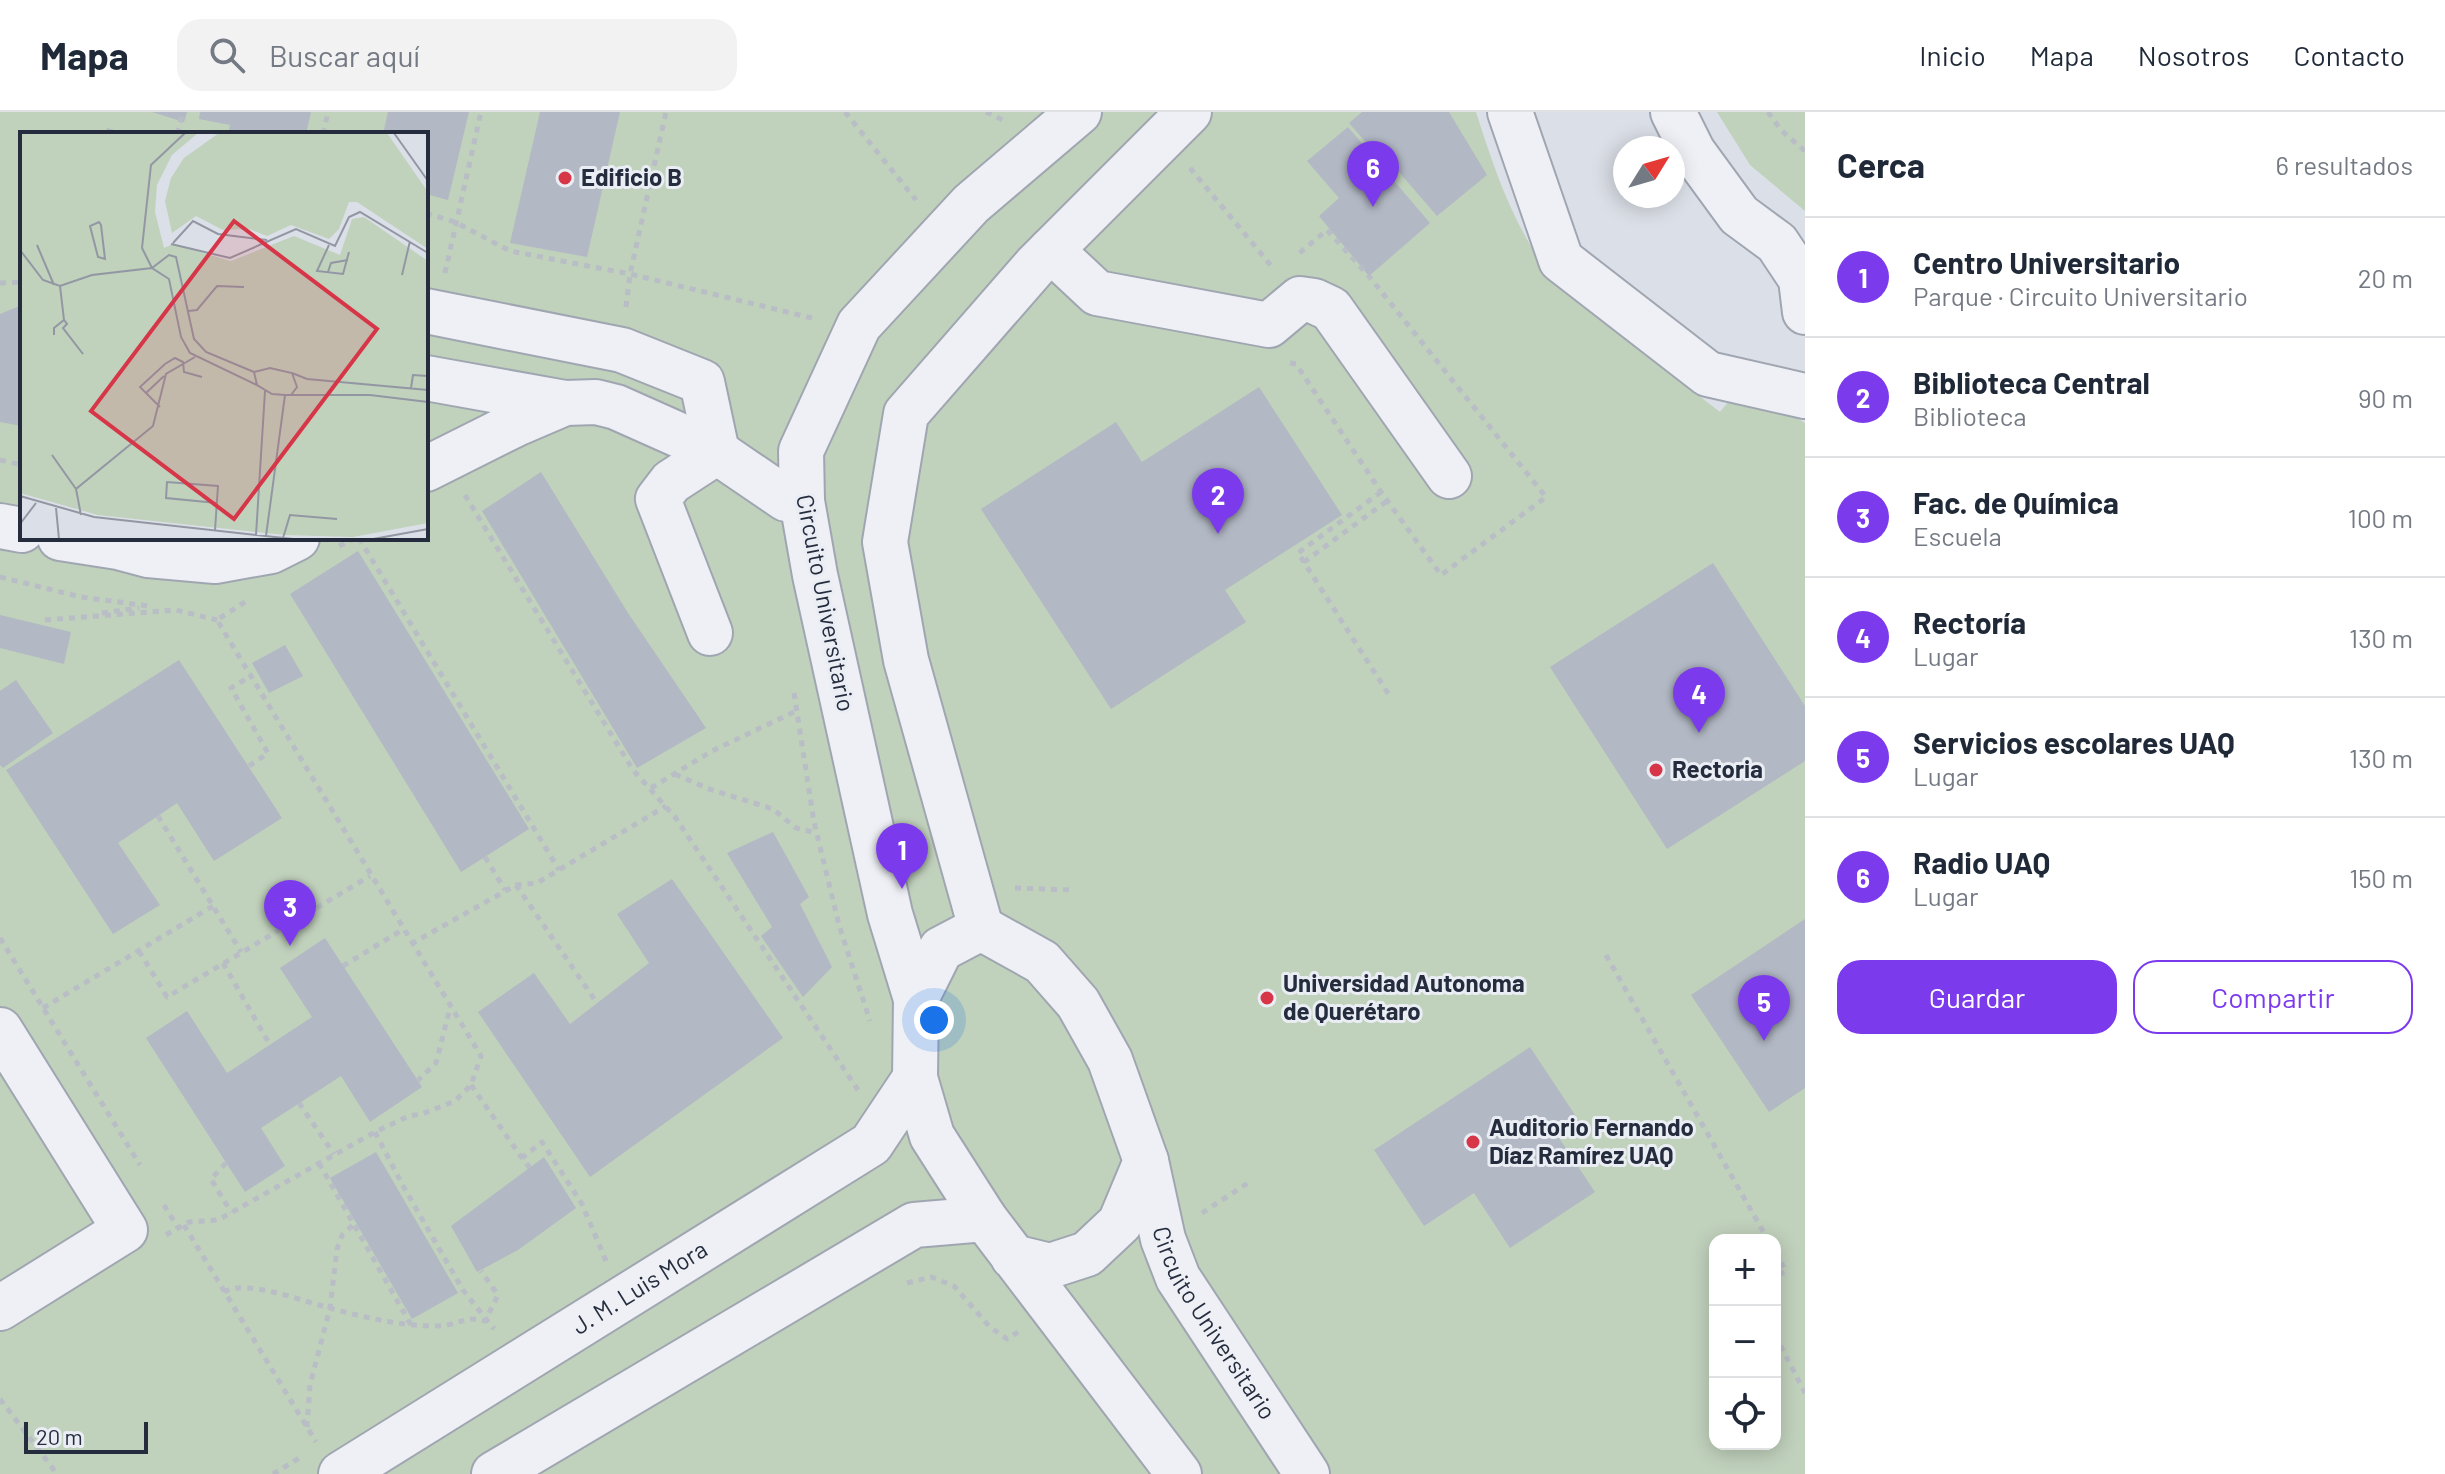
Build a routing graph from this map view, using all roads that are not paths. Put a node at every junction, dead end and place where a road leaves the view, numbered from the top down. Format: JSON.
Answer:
{"nodes":[{"id":1,"x":1079,"y":112,"type":"edge"},
{"id":2,"x":1189,"y":112,"type":"edge"},
{"id":3,"x":1510,"y":112,"type":"edge"},
{"id":4,"x":1673,"y":112,"type":"edge"},
{"id":5,"x":1051,"y":250,"type":"junction"},
{"id":6,"x":432,"y":312,"type":"edge"},
{"id":7,"x":1805,"y":312,"type":"edge"},
{"id":8,"x":428,"y":378,"type":"edge"},
{"id":9,"x":1805,"y":396,"type":"edge"},
{"id":10,"x":565,"y":403,"type":"junction"},
{"id":11,"x":717,"y":452,"type":"junction"},
{"id":12,"x":1449,"y":476,"type":"dead end"},
{"id":13,"x":442,"y":477,"type":"edge"},
{"id":14,"x":802,"y":501,"type":"junction"},
{"id":15,"x":0,"y":526,"type":"edge"},
{"id":16,"x":20,"y":530,"type":"edge"},
{"id":17,"x":73,"y":540,"type":"edge"},
{"id":18,"x":293,"y":540,"type":"edge"},
{"id":19,"x":710,"y":633,"type":"dead end"},
{"id":20,"x":981,"y":928,"type":"junction"},
{"id":21,"x":916,"y":999,"type":"junction"},
{"id":22,"x":0,"y":1030,"type":"edge"},
{"id":23,"x":915,"y":1078,"type":"junction"},
{"id":24,"x":1146,"y":1161,"type":"junction"},
{"id":25,"x":985,"y":1219,"type":"junction"},
{"id":26,"x":1013,"y":1257,"type":"junction"},
{"id":27,"x":6,"y":1291,"type":"edge"},
{"id":28,"x":325,"y":1456,"type":"edge"},
{"id":29,"x":494,"y":1474,"type":"edge"},
{"id":30,"x":1179,"y":1474,"type":"edge"},
{"id":31,"x":1307,"y":1474,"type":"edge"}],
"edges":[{"from":1,"to":14,"type":"street","name":"Circuito Universitario"},
{"from":2,"to":5,"type":"street"},
{"from":3,"to":9,"type":"street"},
{"from":4,"to":7,"type":"street"},
{"from":5,"to":12,"type":"street"},
{"from":5,"to":20,"type":"street"},
{"from":6,"to":11,"type":"street"},
{"from":8,"to":10,"type":"street"},
{"from":10,"to":11,"type":"street"},
{"from":10,"to":13,"type":"street"},
{"from":11,"to":14,"type":"street"},
{"from":11,"to":19,"type":"street"},
{"from":14,"to":21,"type":"street","name":"Circuito Universitario"},
{"from":15,"to":16,"type":"street"},
{"from":17,"to":18,"type":"street"},
{"from":20,"to":21,"type":"street"},
{"from":20,"to":24,"type":"street","name":"Circuito Universitario"},
{"from":21,"to":23,"type":"street"},
{"from":22,"to":27,"type":"street"},
{"from":23,"to":25,"type":"street"},
{"from":23,"to":28,"type":"street","name":"J. M. Luis Mora"},
{"from":24,"to":26,"type":"street"},
{"from":24,"to":31,"type":"street","name":"Circuito Universitario"},
{"from":25,"to":26,"type":"street"},
{"from":25,"to":29,"type":"street"},
{"from":26,"to":30,"type":"street"}]}
